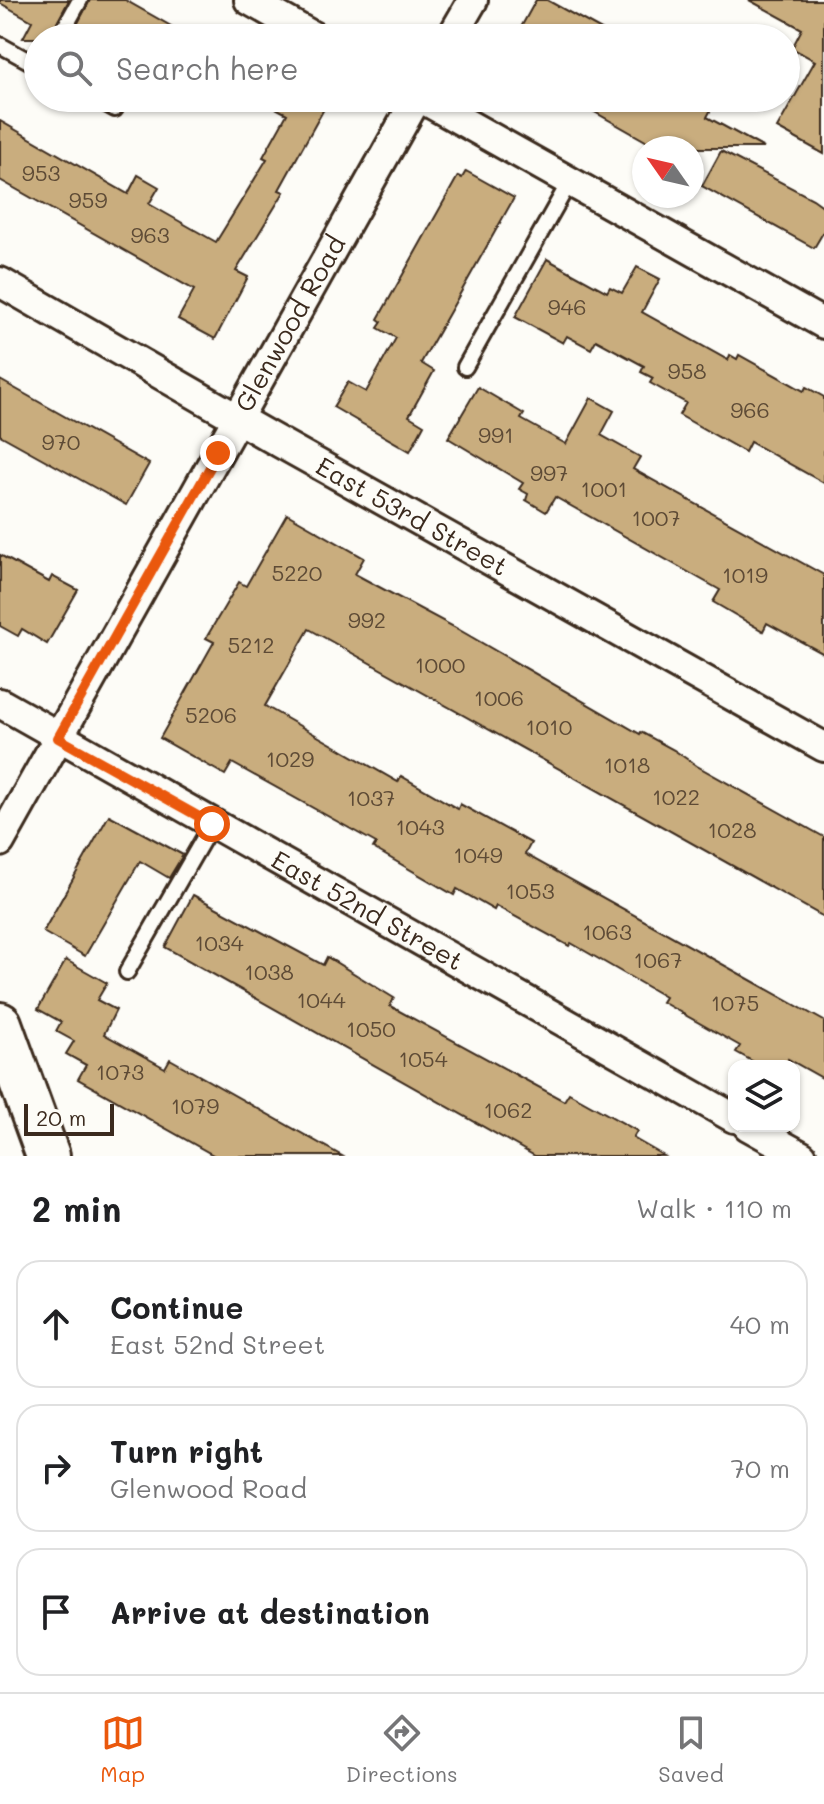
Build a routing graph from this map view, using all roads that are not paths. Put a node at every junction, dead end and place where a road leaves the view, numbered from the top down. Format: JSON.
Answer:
{"nodes":[{"id":1,"x":80,"y":0,"type":"edge"},
{"id":2,"x":249,"y":0,"type":"edge"},
{"id":3,"x":473,"y":0,"type":"edge"},
{"id":4,"x":67,"y":24,"type":"edge"},
{"id":5,"x":291,"y":24,"type":"edge"},
{"id":6,"x":459,"y":24,"type":"edge"},
{"id":7,"x":0,"y":45,"type":"edge"},
{"id":8,"x":24,"y":58,"type":"edge"},
{"id":9,"x":411,"y":112,"type":"edge"},
{"id":10,"x":444,"y":112,"type":"edge"},
{"id":11,"x":570,"y":181,"type":"junction"},
{"id":12,"x":0,"y":282,"type":"edge"},
{"id":13,"x":824,"y":324,"type":"edge"},
{"id":14,"x":465,"y":367,"type":"dead end"},
{"id":15,"x":238,"y":417,"type":"junction"},
{"id":16,"x":0,"y":703,"type":"edge"},
{"id":17,"x":58,"y":738,"type":"junction"},
{"id":18,"x":824,"y":747,"type":"edge"},
{"id":19,"x":212,"y":824,"type":"junction"},
{"id":20,"x":0,"y":842,"type":"edge"},
{"id":21,"x":127,"y":972,"type":"dead end"},
{"id":22,"x":0,"y":1024,"type":"edge"},
{"id":23,"x":728,"y":1115,"type":"edge"},
{"id":24,"x":759,"y":1132,"type":"edge"},
{"id":25,"x":54,"y":1150,"type":"edge"},
{"id":26,"x":802,"y":1156,"type":"edge"}],
"edges":[{"from":1,"to":4,"type":"lane"},
{"from":2,"to":5,"type":"street"},
{"from":3,"to":6,"type":"street"},
{"from":7,"to":8,"type":"lane"},
{"from":9,"to":15,"type":"street","name":"Glenwood Road"},
{"from":10,"to":11,"type":"street"},
{"from":11,"to":13,"type":"street"},
{"from":11,"to":14,"type":"lane"},
{"from":12,"to":15,"type":"street","name":"East 53rd Street"},
{"from":15,"to":17,"type":"street","name":"Glenwood Road"},
{"from":15,"to":18,"type":"street","name":"East 53rd Street"},
{"from":16,"to":17,"type":"street","name":"East 52nd Street"},
{"from":17,"to":19,"type":"street","name":"East 52nd Street"},
{"from":17,"to":20,"type":"street","name":"Glenwood Road"},
{"from":19,"to":21,"type":"lane"},
{"from":19,"to":23,"type":"street","name":"East 52nd Street"},
{"from":22,"to":25,"type":"street"},
{"from":24,"to":26,"type":"street"}]}
